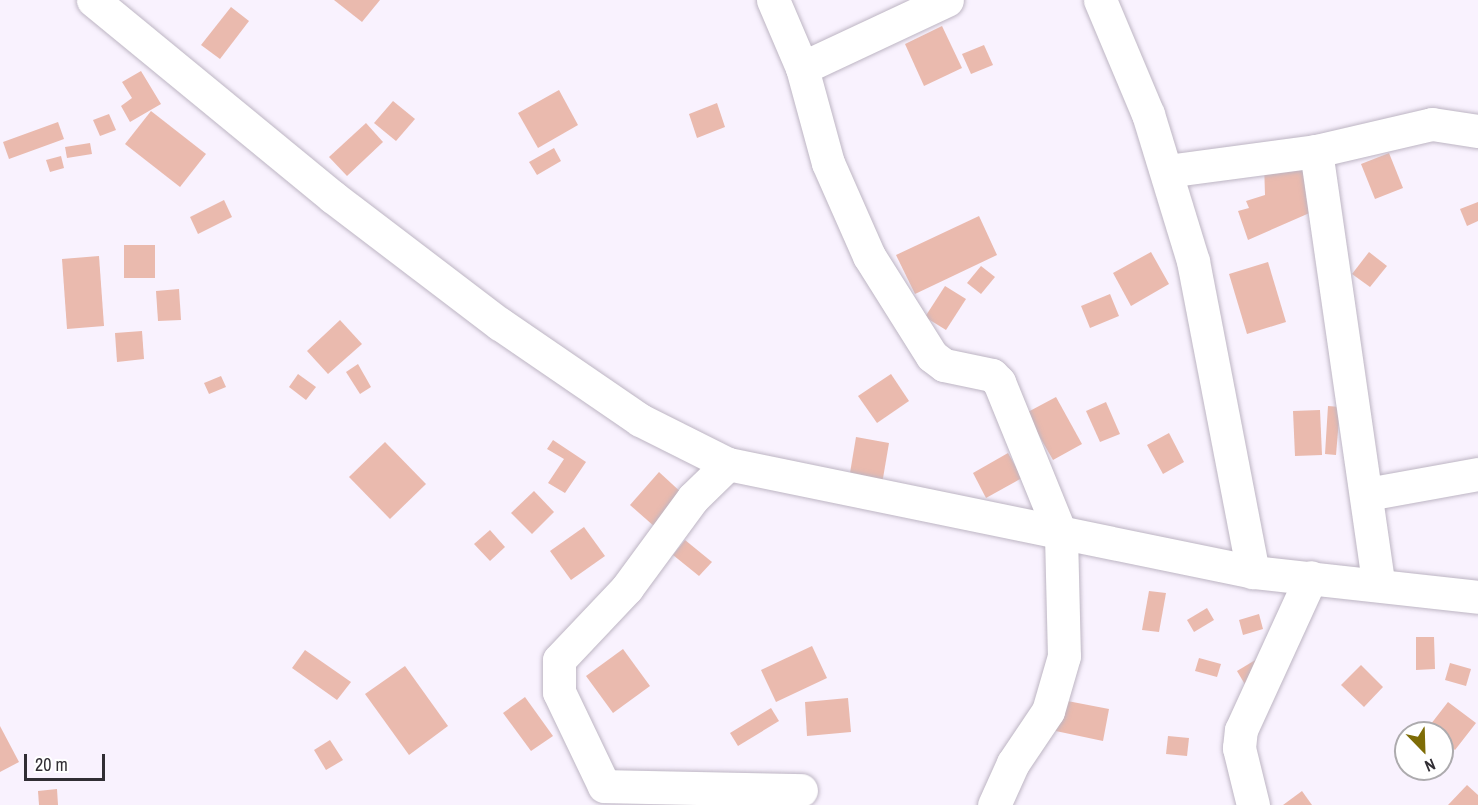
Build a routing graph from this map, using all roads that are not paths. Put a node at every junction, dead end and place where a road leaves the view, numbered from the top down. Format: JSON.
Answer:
{"nodes":[{"id":1,"x":773,"y":0,"type":"edge"},
{"id":2,"x":947,"y":0,"type":"edge"},
{"id":3,"x":1100,"y":0,"type":"edge"},
{"id":4,"x":106,"y":3,"type":"edge"},
{"id":5,"x":802,"y":68,"type":"junction"},
{"id":6,"x":1478,"y":131,"type":"edge"},
{"id":7,"x":1316,"y":151,"type":"junction"},
{"id":8,"x":1167,"y":171,"type":"junction"},
{"id":9,"x":728,"y":464,"type":"junction"},
{"id":10,"x":1478,"y":474,"type":"edge"},
{"id":11,"x":1367,"y":494,"type":"junction"},
{"id":12,"x":1061,"y":535,"type":"junction"},
{"id":13,"x":1253,"y":572,"type":"junction"},
{"id":14,"x":1311,"y":576,"type":"junction"},
{"id":15,"x":1378,"y":582,"type":"junction"},
{"id":16,"x":1478,"y":597,"type":"edge"},
{"id":17,"x":801,"y":790,"type":"dead end"},
{"id":18,"x":994,"y":805,"type":"edge"},
{"id":19,"x":1253,"y":805,"type":"edge"}],
"edges":[{"from":1,"to":5,"type":"street"},
{"from":2,"to":5,"type":"street"},
{"from":3,"to":8,"type":"street"},
{"from":4,"to":9,"type":"street"},
{"from":5,"to":12,"type":"street"},
{"from":6,"to":7,"type":"street"},
{"from":7,"to":8,"type":"street"},
{"from":7,"to":11,"type":"street"},
{"from":8,"to":13,"type":"street"},
{"from":9,"to":12,"type":"street"},
{"from":9,"to":17,"type":"street"},
{"from":10,"to":11,"type":"street"},
{"from":11,"to":15,"type":"street"},
{"from":12,"to":13,"type":"street"},
{"from":12,"to":18,"type":"street"},
{"from":13,"to":14,"type":"street"},
{"from":14,"to":15,"type":"street"},
{"from":14,"to":19,"type":"street"},
{"from":15,"to":16,"type":"street"}]}
